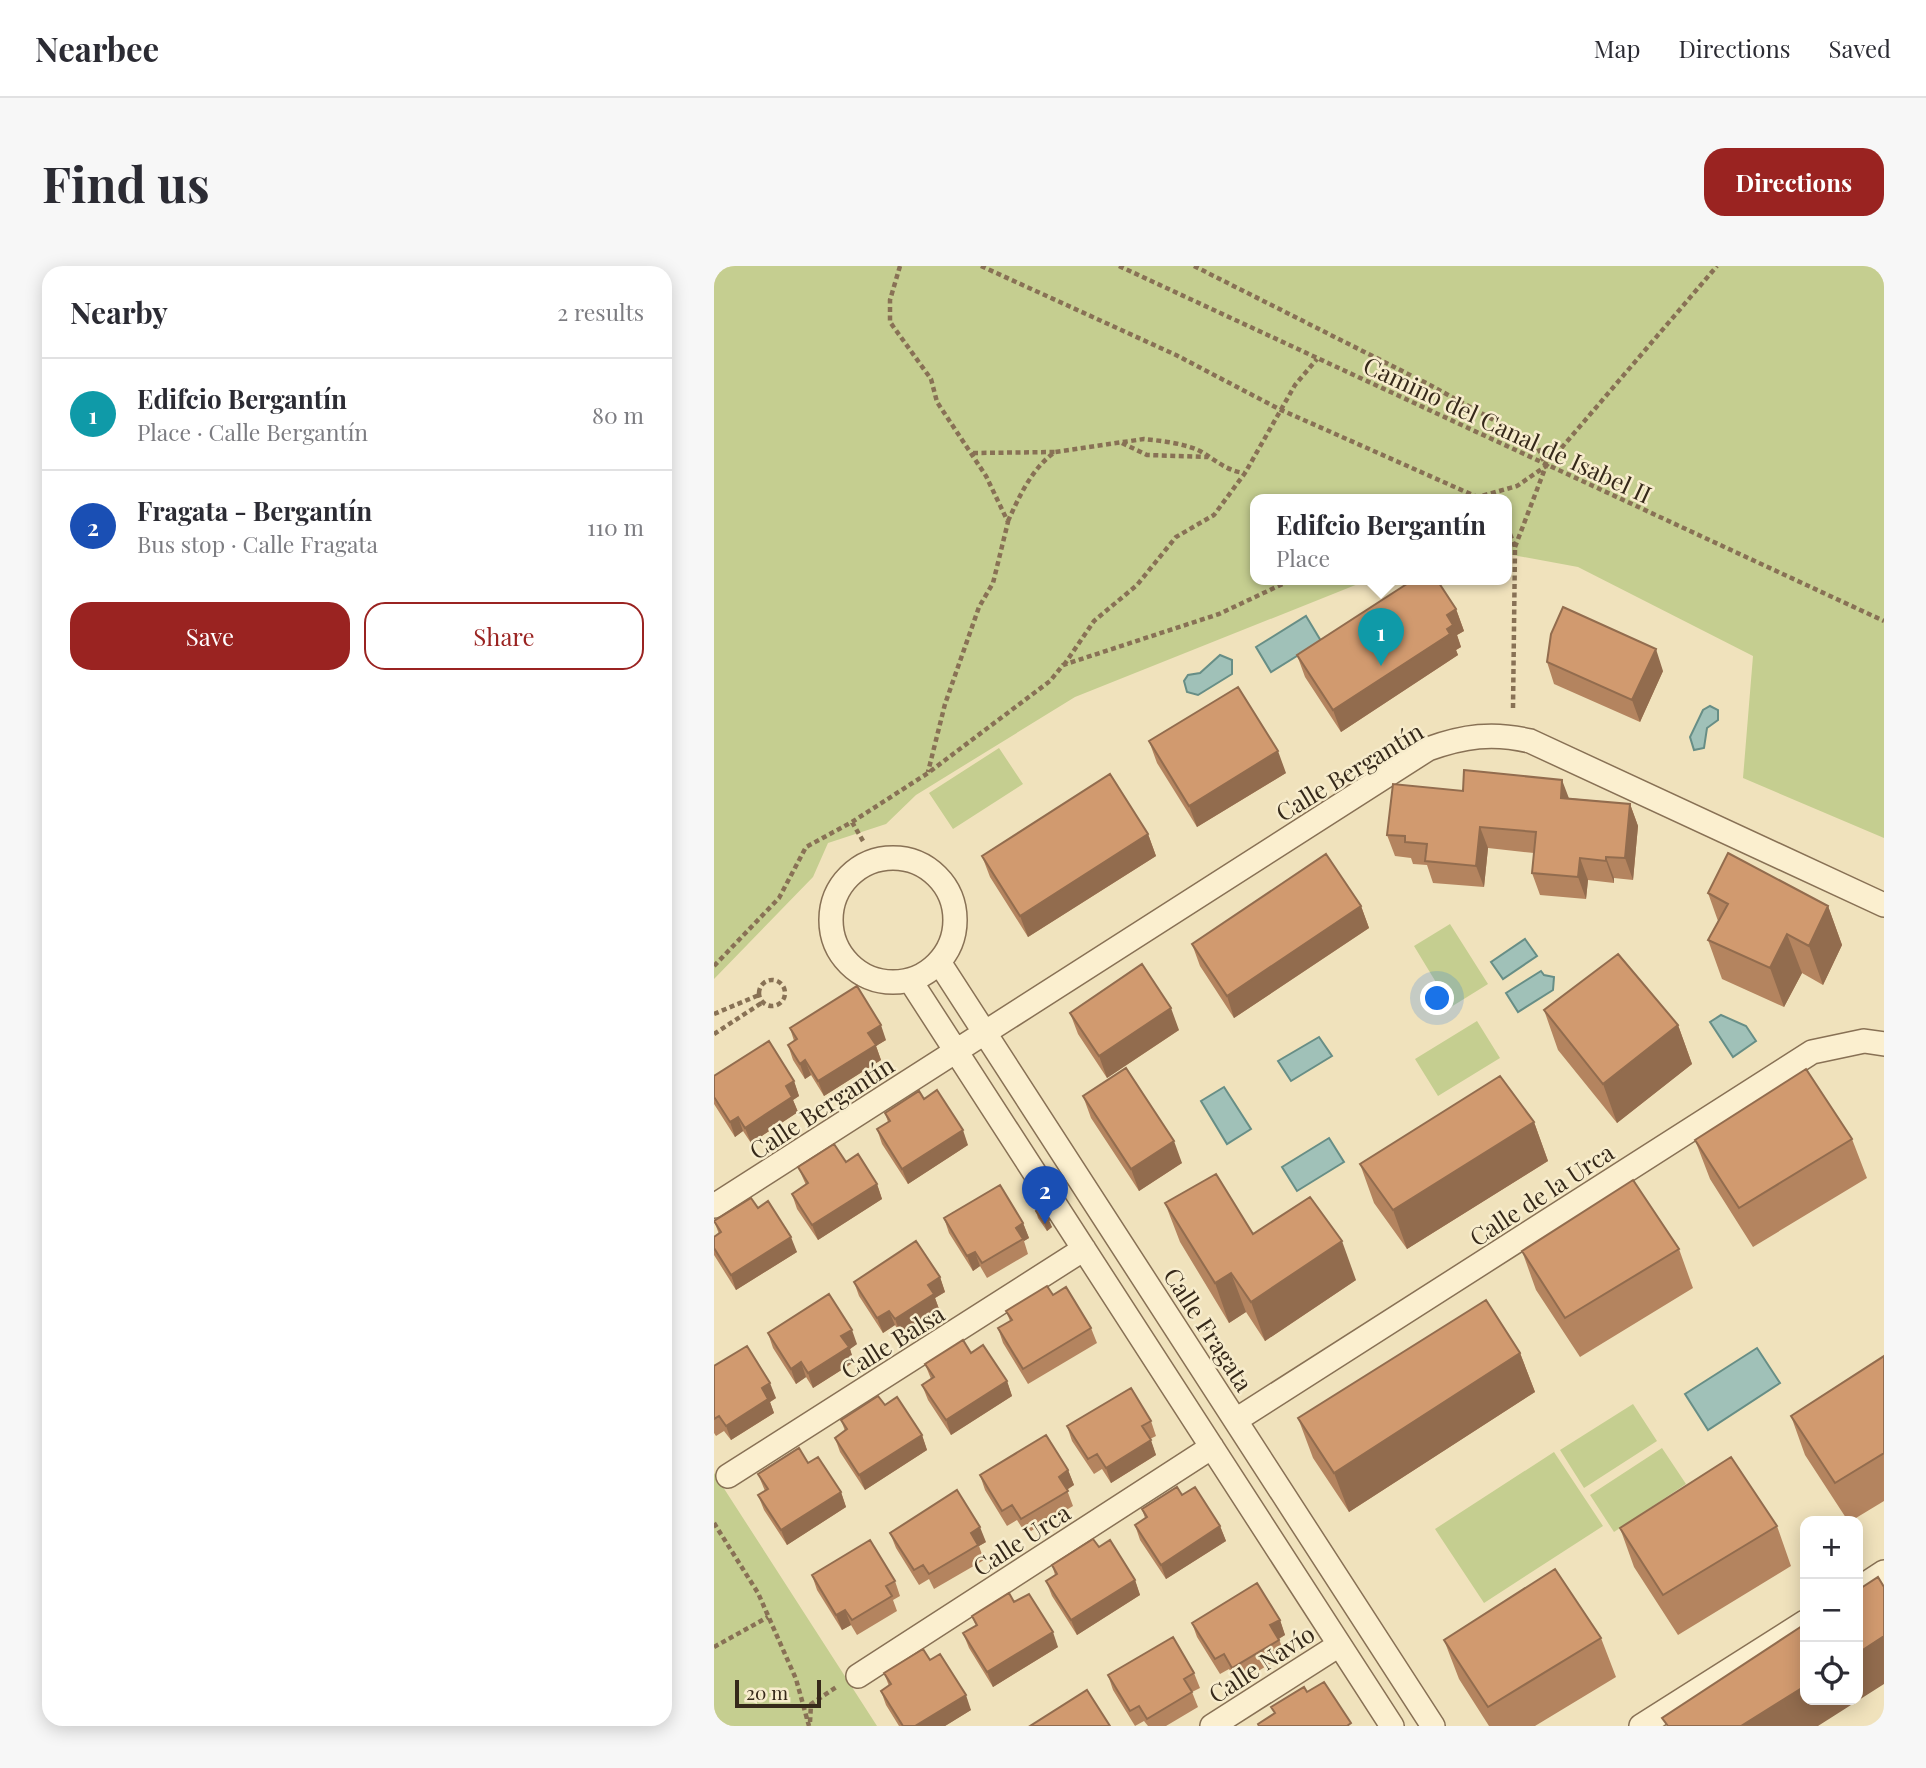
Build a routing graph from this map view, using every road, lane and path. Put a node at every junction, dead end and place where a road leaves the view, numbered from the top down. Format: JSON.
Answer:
{"nodes":[{"id":1,"x":900,"y":266,"type":"edge"},
{"id":2,"x":981,"y":266,"type":"edge"},
{"id":3,"x":1119,"y":266,"type":"edge"},
{"id":4,"x":1194,"y":266,"type":"edge"},
{"id":5,"x":1717,"y":266,"type":"edge"},
{"id":6,"x":1317,"y":359,"type":"junction"},
{"id":7,"x":1279,"y":410,"type":"junction"},
{"id":8,"x":1121,"y":443,"type":"junction"},
{"id":9,"x":1055,"y":452,"type":"junction"},
{"id":10,"x":972,"y":453,"type":"junction"},
{"id":11,"x":1208,"y":457,"type":"junction"},
{"id":12,"x":1546,"y":467,"type":"junction"},
{"id":13,"x":1245,"y":473,"type":"junction"},
{"id":14,"x":1473,"y":494,"type":"edge"},
{"id":15,"x":1494,"y":494,"type":"edge"},
{"id":16,"x":1008,"y":522,"type":"junction"},
{"id":17,"x":1512,"y":541,"type":"edge"},
{"id":18,"x":1514,"y":547,"type":"junction"},
{"id":19,"x":1280,"y":585,"type":"edge"},
{"id":20,"x":1884,"y":621,"type":"edge"},
{"id":21,"x":1063,"y":665,"type":"junction"},
{"id":22,"x":1513,"y":708,"type":"dead end"},
{"id":23,"x":928,"y":773,"type":"junction"},
{"id":24,"x":852,"y":822,"type":"junction"},
{"id":25,"x":863,"y":841,"type":"dead end"},
{"id":26,"x":1884,"y":905,"type":"edge"},
{"id":27,"x":940,"y":962,"type":"junction"},
{"id":28,"x":714,"y":966,"type":"edge"},
{"id":29,"x":910,"y":980,"type":"junction"},
{"id":30,"x":759,"y":995,"type":"junction"},
{"id":31,"x":763,"y":1002,"type":"junction"},
{"id":32,"x":714,"y":1014,"type":"edge"},
{"id":33,"x":985,"y":1032,"type":"junction"},
{"id":34,"x":714,"y":1034,"type":"edge"},
{"id":35,"x":1884,"y":1044,"type":"edge"},
{"id":36,"x":957,"y":1051,"type":"junction"},
{"id":37,"x":714,"y":1206,"type":"edge"},
{"id":38,"x":1084,"y":1249,"type":"junction"},
{"id":39,"x":1236,"y":1420,"type":"junction"},
{"id":40,"x":1212,"y":1447,"type":"junction"},
{"id":41,"x":728,"y":1476,"type":"dead end"},
{"id":42,"x":714,"y":1523,"type":"edge"},
{"id":43,"x":1884,"y":1572,"type":"edge"},
{"id":44,"x":1863,"y":1586,"type":"edge"},
{"id":45,"x":768,"y":1616,"type":"junction"},
{"id":46,"x":1800,"y":1625,"type":"edge"},
{"id":47,"x":1339,"y":1644,"type":"junction"},
{"id":48,"x":714,"y":1647,"type":"edge"},
{"id":49,"x":853,"y":1678,"type":"joint"},
{"id":50,"x":810,"y":1726,"type":"edge"},
{"id":51,"x":1212,"y":1726,"type":"edge"},
{"id":52,"x":1392,"y":1726,"type":"edge"},
{"id":53,"x":1433,"y":1726,"type":"edge"},
{"id":54,"x":1641,"y":1726,"type":"edge"}],
"edges":[{"from":1,"to":10,"type":"path"},
{"from":2,"to":7,"type":"path"},
{"from":3,"to":6,"type":"path","name":"Camino del Canal de Isabel II"},
{"from":4,"to":12,"type":"path"},
{"from":5,"to":12,"type":"path"},
{"from":6,"to":7,"type":"path"},
{"from":6,"to":12,"type":"path","name":"Camino del Canal de Isabel II"},
{"from":7,"to":13,"type":"path"},
{"from":7,"to":14,"type":"path"},
{"from":8,"to":9,"type":"path"},
{"from":8,"to":11,"type":"path"},
{"from":8,"to":11,"type":"path"},
{"from":9,"to":10,"type":"path"},
{"from":9,"to":16,"type":"path"},
{"from":10,"to":16,"type":"path"},
{"from":11,"to":13,"type":"path"},
{"from":12,"to":15,"type":"path"},
{"from":12,"to":18,"type":"path"},
{"from":12,"to":20,"type":"path","name":"Camino del Canal de Isabel II"},
{"from":13,"to":21,"type":"path"},
{"from":16,"to":23,"type":"path"},
{"from":17,"to":18,"type":"path"},
{"from":18,"to":22,"type":"path"},
{"from":19,"to":21,"type":"path"},
{"from":21,"to":23,"type":"path"},
{"from":23,"to":24,"type":"path"},
{"from":24,"to":25,"type":"path"},
{"from":24,"to":28,"type":"path"},
{"from":26,"to":33,"type":"street","name":"Calle Bergantín"},
{"from":27,"to":29,"type":"street"},
{"from":27,"to":29,"type":"street"},
{"from":27,"to":33,"type":"street","name":"Calle Fragata"},
{"from":29,"to":36,"type":"street"},
{"from":30,"to":31,"type":"path"},
{"from":30,"to":31,"type":"path"},
{"from":30,"to":32,"type":"path"},
{"from":31,"to":34,"type":"path"},
{"from":33,"to":36,"type":"street","name":"Calle Bergantín"},
{"from":33,"to":39,"type":"street","name":"Calle Fragata"},
{"from":35,"to":39,"type":"street","name":"Calle de la Urca"},
{"from":36,"to":37,"type":"street","name":"Calle Bergantín"},
{"from":36,"to":38,"type":"street"},
{"from":38,"to":40,"type":"street"},
{"from":38,"to":41,"type":"street","name":"Calle Balsa"},
{"from":39,"to":53,"type":"street","name":"Calle Fragata"},
{"from":40,"to":47,"type":"street"},
{"from":40,"to":49,"type":"street","name":"Calle Urca"},
{"from":42,"to":45,"type":"path"},
{"from":43,"to":44,"type":"street"},
{"from":45,"to":48,"type":"path"},
{"from":45,"to":50,"type":"path"},
{"from":46,"to":54,"type":"street"},
{"from":47,"to":51,"type":"street","name":"Calle Navío"},
{"from":47,"to":52,"type":"street"},
{"from":49,"to":50,"type":"path"}]}
